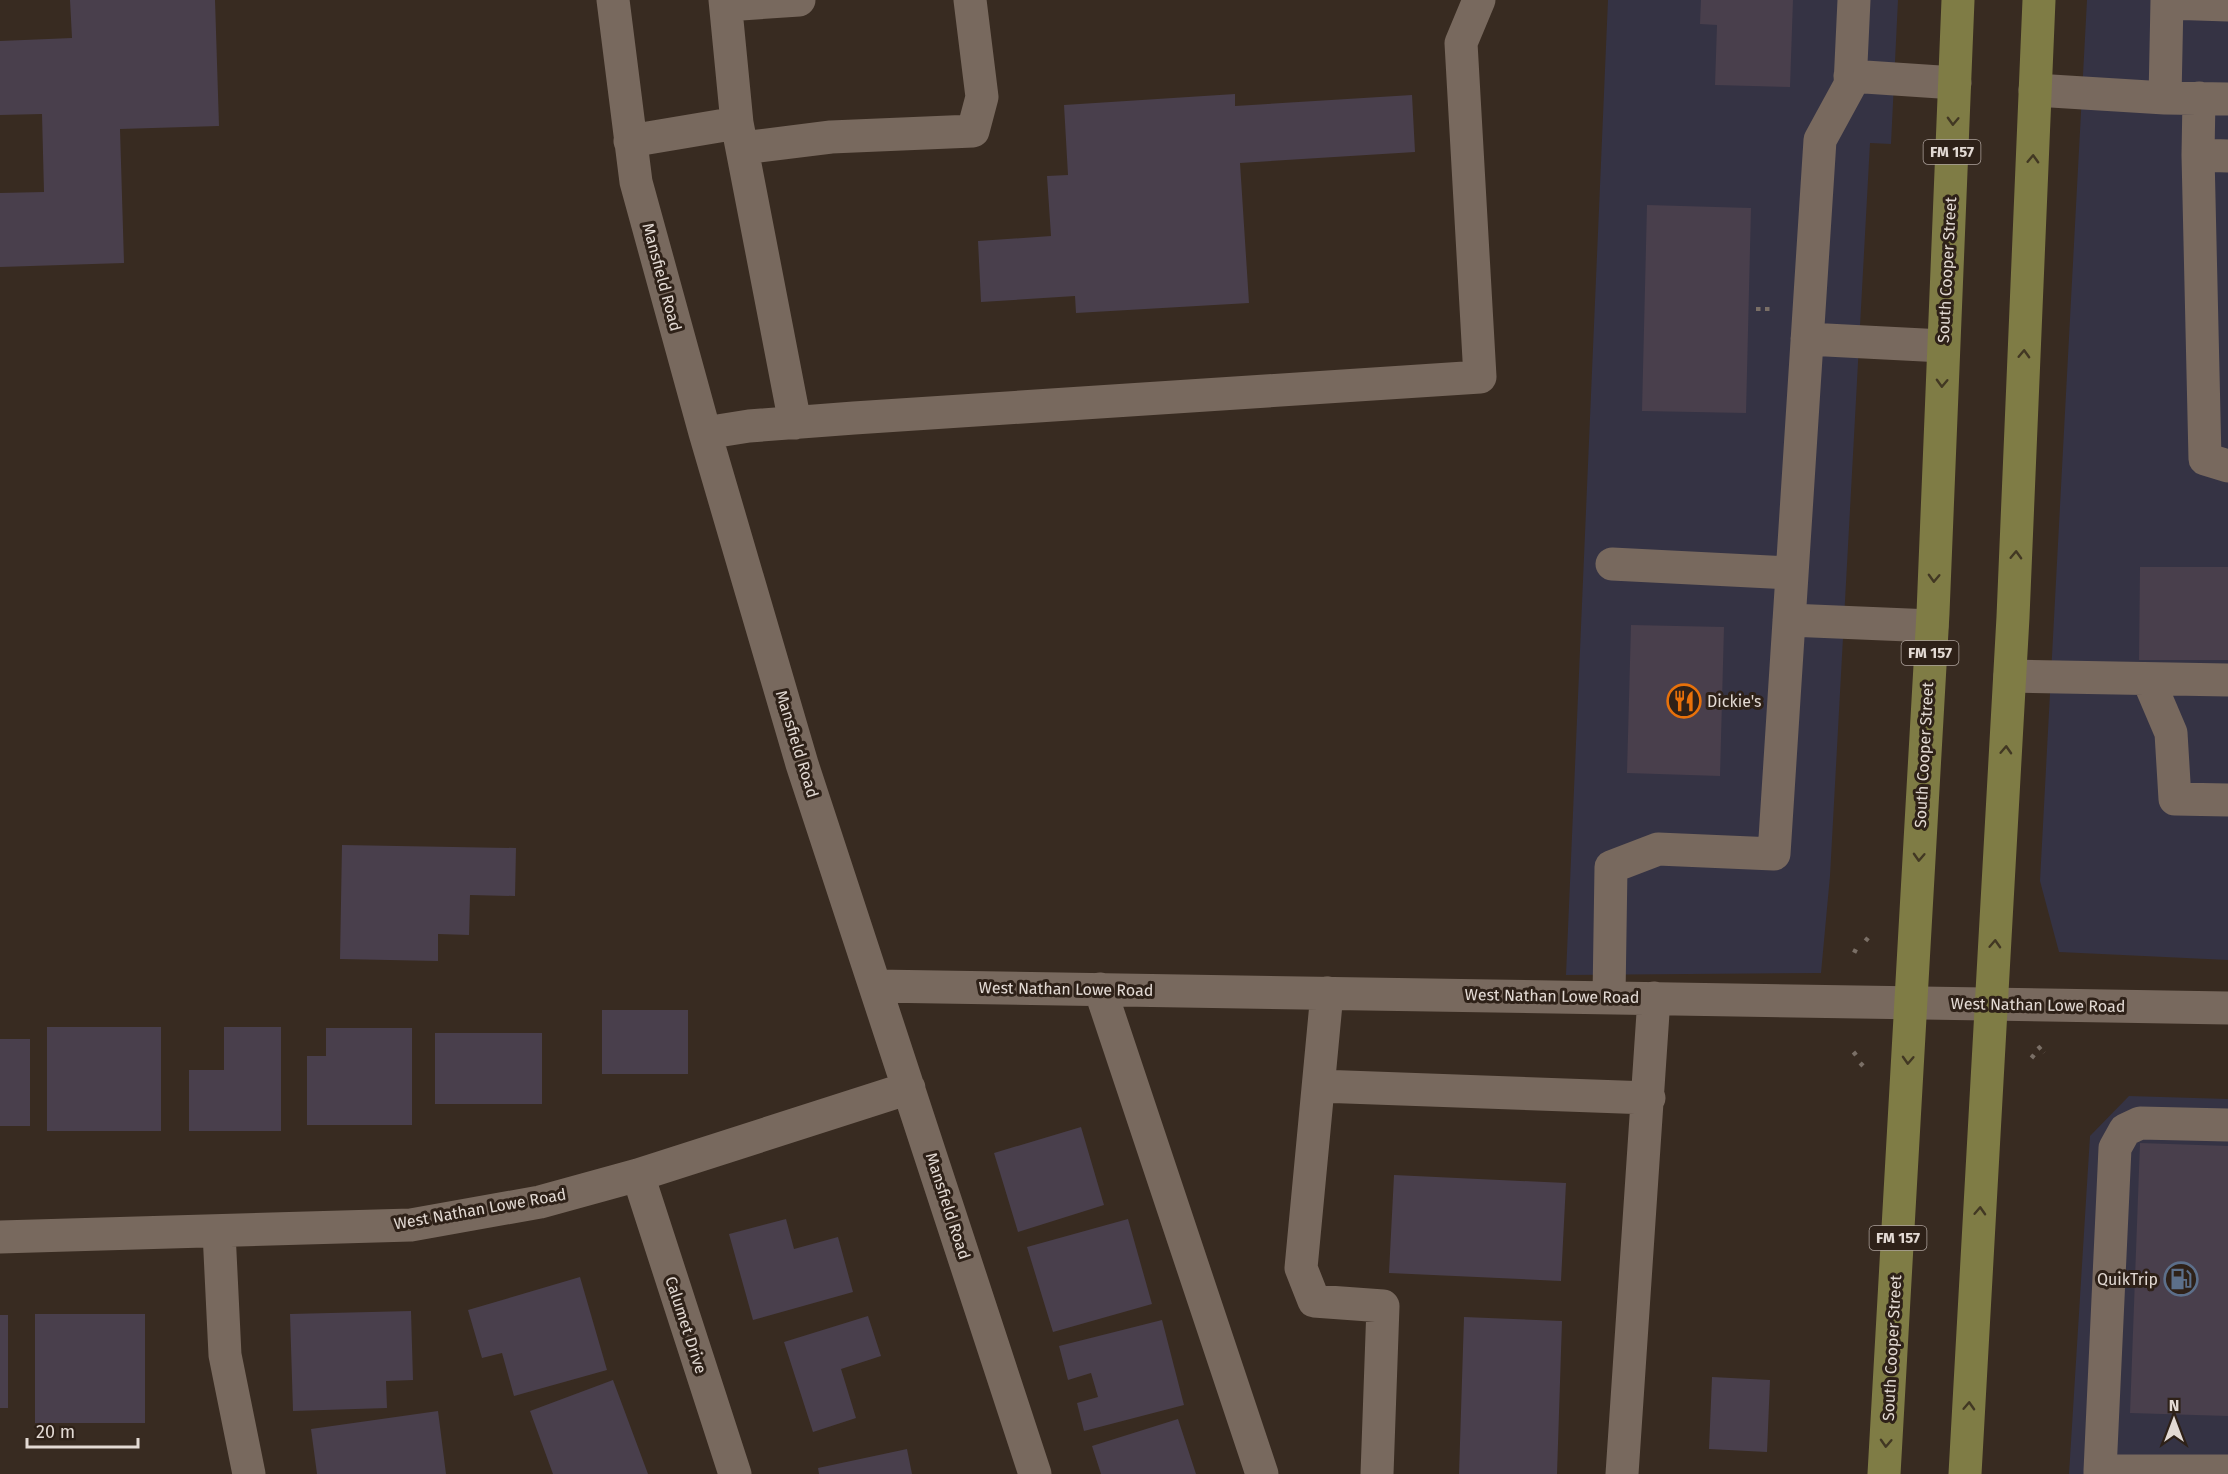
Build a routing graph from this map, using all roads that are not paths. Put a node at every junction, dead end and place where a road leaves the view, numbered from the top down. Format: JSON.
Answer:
{"nodes":[{"id":1,"x":613,"y":0,"type":"edge"},
{"id":2,"x":799,"y":0,"type":"edge"},
{"id":3,"x":970,"y":0,"type":"edge"},
{"id":4,"x":1479,"y":0,"type":"edge"},
{"id":5,"x":1854,"y":0,"type":"edge"},
{"id":6,"x":1958,"y":0,"type":"edge"},
{"id":7,"x":2039,"y":0,"type":"edge"},
{"id":8,"x":725,"y":2,"type":"edge"},
{"id":9,"x":2167,"y":2,"type":"edge"},
{"id":10,"x":2228,"y":5,"type":"edge"},
{"id":11,"x":1850,"y":76,"type":"junction"},
{"id":12,"x":1955,"y":83,"type":"junction"},
{"id":13,"x":2035,"y":90,"type":"junction"},
{"id":14,"x":2165,"y":98,"type":"junction"},
{"id":15,"x":2213,"y":99,"type":"edge"},
{"id":16,"x":739,"y":136,"type":"junction"},
{"id":17,"x":630,"y":141,"type":"junction"},
{"id":18,"x":2213,"y":156,"type":"edge"},
{"id":19,"x":1807,"y":339,"type":"junction"},
{"id":20,"x":1944,"y":346,"type":"junction"},
{"id":21,"x":795,"y":423,"type":"junction"},
{"id":22,"x":705,"y":434,"type":"junction"},
{"id":23,"x":2216,"y":462,"type":"edge"},
{"id":24,"x":1612,"y":564,"type":"dead end"},
{"id":25,"x":1792,"y":573,"type":"junction"},
{"id":26,"x":1789,"y":620,"type":"junction"},
{"id":27,"x":1932,"y":626,"type":"junction"},
{"id":28,"x":2010,"y":676,"type":"junction"},
{"id":29,"x":2148,"y":679,"type":"junction"},
{"id":30,"x":2228,"y":681,"type":"edge"},
{"id":31,"x":2228,"y":800,"type":"edge"},
{"id":32,"x":876,"y":986,"type":"junction"},
{"id":33,"x":1100,"y":989,"type":"junction"},
{"id":34,"x":1327,"y":993,"type":"junction"},
{"id":35,"x":1609,"y":997,"type":"junction"},
{"id":36,"x":1654,"y":998,"type":"junction"},
{"id":37,"x":1911,"y":1002,"type":"junction"},
{"id":38,"x":1992,"y":1003,"type":"junction"},
{"id":39,"x":2228,"y":1008,"type":"edge"},
{"id":40,"x":1318,"y":1086,"type":"junction"},
{"id":41,"x":909,"y":1088,"type":"junction"},
{"id":42,"x":1649,"y":1098,"type":"junction"},
{"id":43,"x":2228,"y":1125,"type":"edge"},
{"id":44,"x":638,"y":1175,"type":"junction"},
{"id":45,"x":219,"y":1232,"type":"junction"},
{"id":46,"x":0,"y":1237,"type":"edge"},
{"id":47,"x":2228,"y":1471,"type":"edge"},
{"id":48,"x":2100,"y":1473,"type":"edge"},
{"id":49,"x":249,"y":1474,"type":"edge"},
{"id":50,"x":735,"y":1474,"type":"edge"},
{"id":51,"x":1035,"y":1474,"type":"edge"},
{"id":52,"x":1262,"y":1474,"type":"edge"},
{"id":53,"x":1377,"y":1474,"type":"edge"},
{"id":54,"x":1622,"y":1474,"type":"edge"},
{"id":55,"x":1884,"y":1474,"type":"edge"},
{"id":56,"x":1965,"y":1474,"type":"edge"}],
"edges":[{"from":1,"to":17,"type":"street","name":"Mansfield Road"},
{"from":2,"to":8,"type":"street"},
{"from":3,"to":16,"type":"street"},
{"from":4,"to":21,"type":"street"},
{"from":5,"to":11,"type":"street"},
{"from":6,"to":12,"type":"main road","name":"South Cooper Street","number":"FM 157"},
{"from":7,"to":13,"type":"main road"},
{"from":8,"to":16,"type":"street"},
{"from":9,"to":10,"type":"street"},
{"from":9,"to":14,"type":"street"},
{"from":11,"to":12,"type":"street"},
{"from":11,"to":19,"type":"street"},
{"from":12,"to":20,"type":"main road","name":"South Cooper Street","number":"FM 157","one_way":true},
{"from":13,"to":14,"type":"street"},
{"from":28,"to":13,"type":"main road","one_way":true},
{"from":14,"to":15,"type":"street"},
{"from":15,"to":18,"type":"street"},
{"from":16,"to":17,"type":"street"},
{"from":16,"to":21,"type":"street"},
{"from":17,"to":22,"type":"street","name":"Mansfield Road"},
{"from":18,"to":23,"type":"street"},
{"from":19,"to":20,"type":"street"},
{"from":19,"to":25,"type":"street"},
{"from":20,"to":27,"type":"main road","name":"South Cooper Street","number":"FM 157","one_way":true},
{"from":21,"to":22,"type":"street"},
{"from":22,"to":32,"type":"street","name":"Mansfield Road"},
{"from":24,"to":25,"type":"street"},
{"from":25,"to":26,"type":"street"},
{"from":26,"to":27,"type":"street"},
{"from":26,"to":35,"type":"street"},
{"from":27,"to":37,"type":"main road","name":"South Cooper Street","number":"FM 157","one_way":true},
{"from":28,"to":29,"type":"street"},
{"from":38,"to":28,"type":"main road","one_way":true},
{"from":29,"to":30,"type":"street"},
{"from":29,"to":31,"type":"street"},
{"from":32,"to":33,"type":"street","name":"West Nathan Lowe Road"},
{"from":32,"to":41,"type":"street","name":"Mansfield Road"},
{"from":33,"to":34,"type":"street","name":"West Nathan Lowe Road"},
{"from":33,"to":52,"type":"street"},
{"from":34,"to":35,"type":"street","name":"West Nathan Lowe Road"},
{"from":34,"to":40,"type":"street"},
{"from":35,"to":36,"type":"street","name":"West Nathan Lowe Road"},
{"from":36,"to":37,"type":"street","name":"West Nathan Lowe Road"},
{"from":36,"to":42,"type":"street"},
{"from":37,"to":38,"type":"street","name":"West Nathan Lowe Road"},
{"from":37,"to":55,"type":"main road","name":"South Cooper Street","number":"FM 157","one_way":true},
{"from":38,"to":39,"type":"street","name":"West Nathan Lowe Road"},
{"from":56,"to":38,"type":"main road","one_way":true},
{"from":40,"to":42,"type":"street"},
{"from":40,"to":53,"type":"street"},
{"from":41,"to":44,"type":"street","name":"West Nathan Lowe Road"},
{"from":41,"to":51,"type":"street","name":"Mansfield Road"},
{"from":42,"to":54,"type":"street"},
{"from":43,"to":48,"type":"street"},
{"from":44,"to":45,"type":"street","name":"West Nathan Lowe Road"},
{"from":44,"to":50,"type":"street","name":"Calumet Drive"},
{"from":45,"to":46,"type":"street","name":"West Nathan Lowe Road"},
{"from":45,"to":49,"type":"street"},
{"from":47,"to":48,"type":"street"}]}
